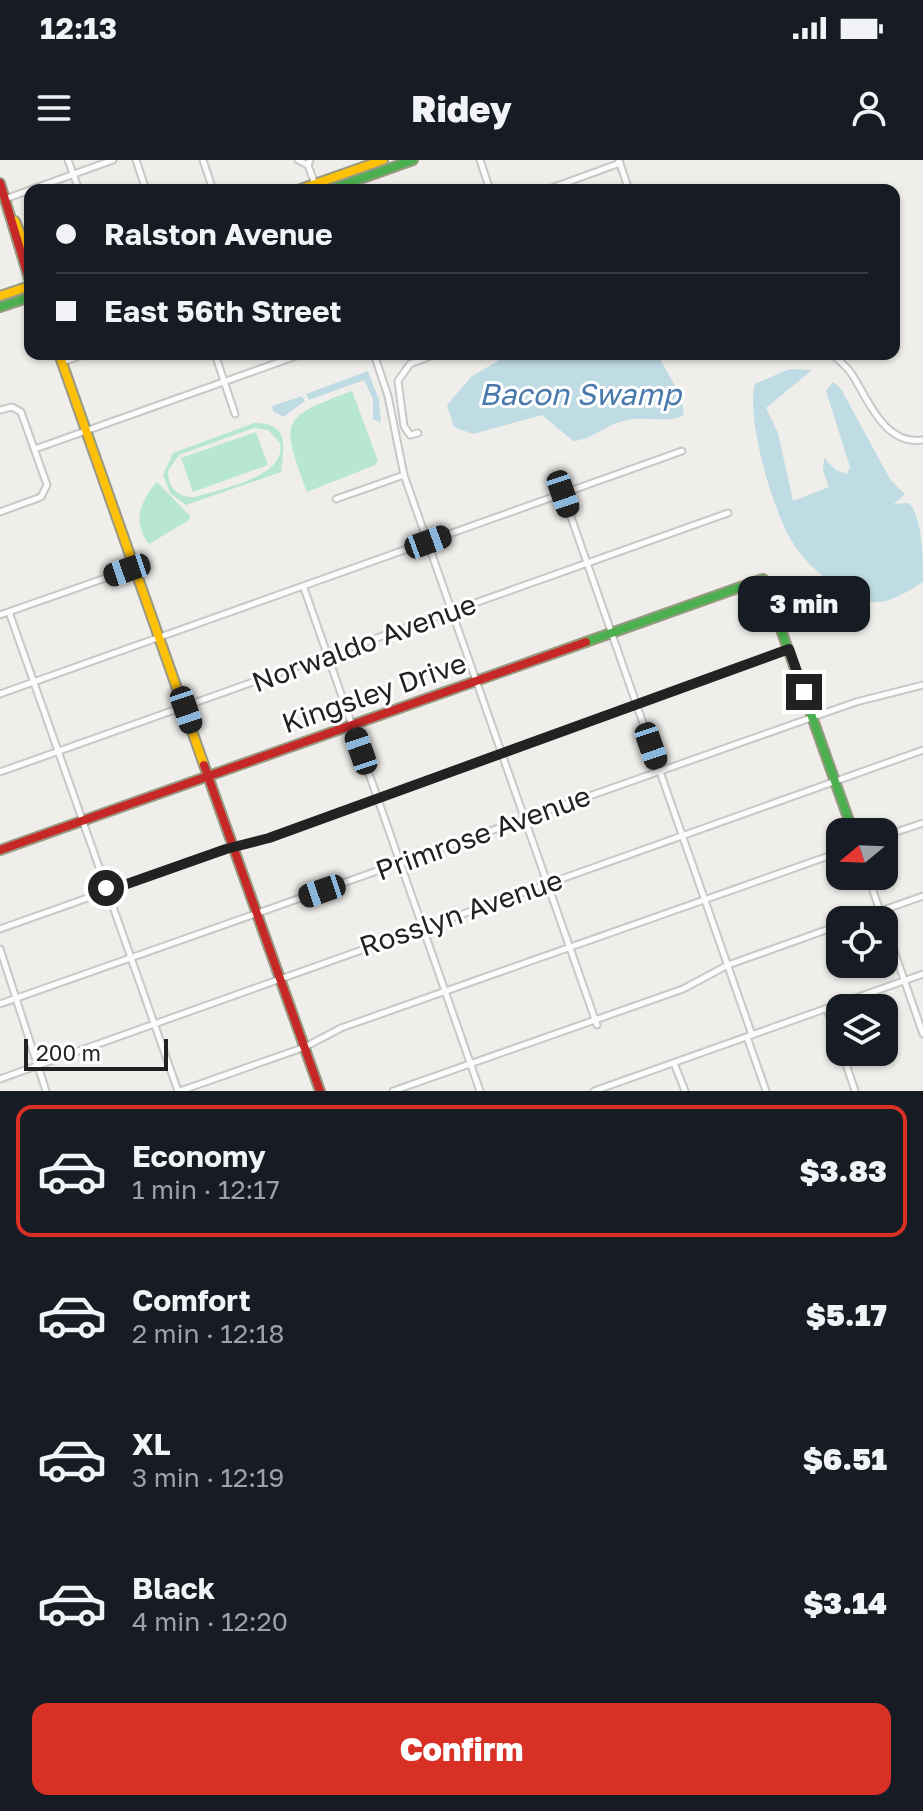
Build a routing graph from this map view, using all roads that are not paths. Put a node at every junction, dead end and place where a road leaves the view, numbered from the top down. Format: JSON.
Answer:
{"nodes":[{"id":1,"x":68,"y":160,"type":"edge"},
{"id":2,"x":113,"y":160,"type":"edge"},
{"id":3,"x":136,"y":160,"type":"edge"},
{"id":4,"x":203,"y":160,"type":"edge"},
{"id":5,"x":298,"y":160,"type":"edge"},
{"id":6,"x":383,"y":160,"type":"edge"},
{"id":7,"x":413,"y":160,"type":"edge"},
{"id":8,"x":480,"y":160,"type":"edge"},
{"id":9,"x":620,"y":162,"type":"edge"},
{"id":10,"x":309,"y":163,"type":"edge"},
{"id":11,"x":73,"y":174,"type":"junction"},
{"id":12,"x":0,"y":183,"type":"edge"},
{"id":13,"x":50,"y":184,"type":"edge"},
{"id":14,"x":77,"y":184,"type":"edge"},
{"id":15,"x":144,"y":184,"type":"edge"},
{"id":16,"x":211,"y":184,"type":"edge"},
{"id":17,"x":315,"y":184,"type":"edge"},
{"id":18,"x":323,"y":184,"type":"edge"},
{"id":19,"x":346,"y":184,"type":"edge"},
{"id":20,"x":488,"y":184,"type":"edge"},
{"id":21,"x":562,"y":184,"type":"edge"},
{"id":22,"x":627,"y":184,"type":"edge"},
{"id":23,"x":24,"y":196,"type":"edge"},
{"id":24,"x":7,"y":203,"type":"junction"},
{"id":25,"x":24,"y":243,"type":"edge"},
{"id":26,"x":24,"y":263,"type":"edge"},
{"id":27,"x":24,"y":286,"type":"edge"},
{"id":28,"x":0,"y":296,"type":"edge"},
{"id":29,"x":24,"y":299,"type":"edge"},
{"id":30,"x":0,"y":307,"type":"edge"},
{"id":31,"x":62,"y":360,"type":"edge"},
{"id":32,"x":217,"y":360,"type":"edge"},
{"id":33,"x":285,"y":360,"type":"edge"},
{"id":34,"x":376,"y":360,"type":"edge"},
{"id":35,"x":423,"y":360,"type":"edge"},
{"id":36,"x":839,"y":360,"type":"edge"},
{"id":37,"x":224,"y":382,"type":"junction"},
{"id":38,"x":398,"y":393,"type":"junction"},
{"id":39,"x":388,"y":396,"type":"junction"},
{"id":40,"x":0,"y":410,"type":"edge"},
{"id":41,"x":235,"y":414,"type":"dead end"},
{"id":42,"x":87,"y":430,"type":"junction"},
{"id":43,"x":418,"y":433,"type":"dead end"},
{"id":44,"x":923,"y":440,"type":"edge"},
{"id":45,"x":35,"y":449,"type":"junction"},
{"id":46,"x":682,"y":451,"type":"dead end"},
{"id":47,"x":404,"y":475,"type":"junction"},
{"id":48,"x":563,"y":494,"type":"junction"},
{"id":49,"x":336,"y":499,"type":"dead end"},
{"id":50,"x":0,"y":512,"type":"edge"},
{"id":51,"x":728,"y":513,"type":"dead end"},
{"id":52,"x":428,"y":542,"type":"junction"},
{"id":53,"x":587,"y":563,"type":"junction"},
{"id":54,"x":135,"y":567,"type":"junction"},
{"id":55,"x":304,"y":588,"type":"junction"},
{"id":56,"x":9,"y":612,"type":"junction"},
{"id":57,"x":451,"y":612,"type":"junction"},
{"id":58,"x":0,"y":615,"type":"edge"},
{"id":59,"x":612,"y":633,"type":"junction"},
{"id":60,"x":160,"y":638,"type":"junction"},
{"id":61,"x":789,"y":649,"type":"junction"},
{"id":62,"x":326,"y":656,"type":"junction"},
{"id":63,"x":477,"y":681,"type":"junction"},
{"id":64,"x":34,"y":682,"type":"junction"},
{"id":65,"x":923,"y":685,"type":"edge"},
{"id":66,"x":0,"y":694,"type":"edge"},
{"id":67,"x":636,"y":703,"type":"junction"},
{"id":68,"x":184,"y":706,"type":"junction"},
{"id":69,"x":813,"y":717,"type":"junction"},
{"id":70,"x":351,"y":725,"type":"junction"},
{"id":71,"x":923,"y":750,"type":"edge"},
{"id":72,"x":58,"y":751,"type":"junction"},
{"id":73,"x":500,"y":754,"type":"junction"},
{"id":74,"x":660,"y":771,"type":"junction"},
{"id":75,"x":0,"y":772,"type":"edge"},
{"id":76,"x":208,"y":775,"type":"junction"},
{"id":77,"x":835,"y":780,"type":"junction"},
{"id":78,"x":378,"y":799,"type":"junction"},
{"id":79,"x":848,"y":818,"type":"edge"},
{"id":80,"x":523,"y":819,"type":"junction"},
{"id":81,"x":82,"y":821,"type":"junction"},
{"id":82,"x":923,"y":823,"type":"edge"},
{"id":83,"x":898,"y":831,"type":"edge"},
{"id":84,"x":682,"y":834,"type":"junction"},
{"id":85,"x":234,"y":847,"type":"junction"},
{"id":86,"x":0,"y":850,"type":"edge"},
{"id":87,"x":826,"y":857,"type":"edge"},
{"id":88,"x":400,"y":863,"type":"junction"},
{"id":89,"x":546,"y":883,"type":"junction"},
{"id":90,"x":107,"y":891,"type":"junction"},
{"id":91,"x":923,"y":896,"type":"edge"},
{"id":92,"x":705,"y":900,"type":"junction"},
{"id":93,"x":894,"y":906,"type":"edge"},
{"id":94,"x":257,"y":913,"type":"junction"},
{"id":95,"x":422,"y":926,"type":"junction"},
{"id":96,"x":0,"y":929,"type":"edge"},
{"id":97,"x":826,"y":930,"type":"edge"},
{"id":98,"x":569,"y":948,"type":"junction"},
{"id":99,"x":0,"y":949,"type":"edge"},
{"id":100,"x":131,"y":958,"type":"junction"},
{"id":101,"x":898,"y":960,"type":"edge"},
{"id":102,"x":728,"y":965,"type":"junction"},
{"id":103,"x":923,"y":974,"type":"edge"},
{"id":104,"x":281,"y":980,"type":"junction"},
{"id":105,"x":905,"y":980,"type":"junction"},
{"id":106,"x":445,"y":992,"type":"junction"},
{"id":107,"x":867,"y":994,"type":"edge"},
{"id":108,"x":16,"y":999,"type":"junction"},
{"id":109,"x":0,"y":1004,"type":"edge"},
{"id":110,"x":826,"y":1009,"type":"edge"},
{"id":111,"x":596,"y":1022,"type":"junction"},
{"id":112,"x":155,"y":1024,"type":"junction"},
{"id":113,"x":923,"y":1034,"type":"edge"},
{"id":114,"x":750,"y":1036,"type":"junction"},
{"id":115,"x":305,"y":1047,"type":"junction"},
{"id":116,"x":674,"y":1063,"type":"junction"},
{"id":117,"x":470,"y":1064,"type":"junction"},
{"id":118,"x":38,"y":1065,"type":"junction"},
{"id":119,"x":847,"y":1066,"type":"edge"},
{"id":120,"x":0,"y":1079,"type":"edge"},
{"id":121,"x":46,"y":1091,"type":"edge"},
{"id":122,"x":179,"y":1091,"type":"edge"},
{"id":123,"x":320,"y":1091,"type":"edge"},
{"id":124,"x":393,"y":1091,"type":"edge"},
{"id":125,"x":480,"y":1091,"type":"edge"},
{"id":126,"x":596,"y":1091,"type":"edge"},
{"id":127,"x":685,"y":1091,"type":"edge"},
{"id":128,"x":766,"y":1091,"type":"edge"},
{"id":129,"x":855,"y":1091,"type":"edge"}],
"edges":[{"from":1,"to":11,"type":"street"},
{"from":2,"to":11,"type":"street"},
{"from":3,"to":15,"type":"street"},
{"from":4,"to":16,"type":"street"},
{"from":5,"to":10,"type":"street"},
{"from":6,"to":18,"type":"main road"},
{"from":7,"to":19,"type":"main road"},
{"from":8,"to":20,"type":"street"},
{"from":9,"to":21,"type":"street"},
{"from":9,"to":22,"type":"street"},
{"from":10,"to":17,"type":"street"},
{"from":11,"to":13,"type":"street"},
{"from":11,"to":14,"type":"street"},
{"from":12,"to":24,"type":"main road"},
{"from":23,"to":24,"type":"street"},
{"from":24,"to":25,"type":"main road"},
{"from":24,"to":26,"type":"main road"},
{"from":27,"to":28,"type":"main road"},
{"from":29,"to":30,"type":"main road"},
{"from":31,"to":42,"type":"main road"},
{"from":32,"to":37,"type":"street"},
{"from":33,"to":37,"type":"street"},
{"from":34,"to":39,"type":"street"},
{"from":35,"to":38,"type":"street"},
{"from":36,"to":44,"type":"street"},
{"from":37,"to":41,"type":"street"},
{"from":37,"to":42,"type":"street"},
{"from":38,"to":39,"type":"street"},
{"from":38,"to":43,"type":"street"},
{"from":39,"to":47,"type":"street"},
{"from":40,"to":45,"type":"street"},
{"from":42,"to":45,"type":"street"},
{"from":42,"to":54,"type":"main road"},
{"from":45,"to":50,"type":"street"},
{"from":46,"to":48,"type":"street"},
{"from":47,"to":49,"type":"street"},
{"from":47,"to":52,"type":"street"},
{"from":48,"to":52,"type":"street"},
{"from":48,"to":53,"type":"street"},
{"from":51,"to":53,"type":"street","name":"Norwaldo Avenue"},
{"from":52,"to":55,"type":"street"},
{"from":52,"to":57,"type":"street"},
{"from":53,"to":57,"type":"street","name":"Norwaldo Avenue"},
{"from":53,"to":59,"type":"street"},
{"from":54,"to":56,"type":"street"},
{"from":54,"to":60,"type":"main road"},
{"from":55,"to":60,"type":"street"},
{"from":55,"to":62,"type":"street"},
{"from":56,"to":58,"type":"street"},
{"from":56,"to":64,"type":"street"},
{"from":57,"to":62,"type":"street","name":"Norwaldo Avenue"},
{"from":57,"to":63,"type":"street"},
{"from":59,"to":61,"type":"main road","name":"Kingsley Drive"},
{"from":59,"to":63,"type":"main road","name":"Kingsley Drive"},
{"from":59,"to":67,"type":"street"},
{"from":60,"to":64,"type":"street"},
{"from":60,"to":68,"type":"main road"},
{"from":61,"to":67,"type":"street"},
{"from":61,"to":69,"type":"main road"},
{"from":62,"to":68,"type":"street","name":"Norwaldo Avenue"},
{"from":62,"to":70,"type":"street"},
{"from":63,"to":70,"type":"main road","name":"Kingsley Drive"},
{"from":63,"to":73,"type":"street"},
{"from":64,"to":66,"type":"street"},
{"from":64,"to":72,"type":"street"},
{"from":65,"to":69,"type":"street","name":"Primrose Avenue"},
{"from":67,"to":73,"type":"street"},
{"from":67,"to":74,"type":"street"},
{"from":68,"to":72,"type":"street","name":"Norwaldo Avenue"},
{"from":68,"to":76,"type":"main road"},
{"from":69,"to":74,"type":"street","name":"Primrose Avenue"},
{"from":69,"to":77,"type":"main road"},
{"from":70,"to":76,"type":"main road","name":"Kingsley Drive"},
{"from":70,"to":78,"type":"street"},
{"from":71,"to":77,"type":"street","name":"Rosslyn Avenue"},
{"from":72,"to":75,"type":"street","name":"Norwaldo Avenue"},
{"from":72,"to":81,"type":"street"},
{"from":73,"to":78,"type":"street"},
{"from":73,"to":80,"type":"street"},
{"from":74,"to":80,"type":"street","name":"Primrose Avenue"},
{"from":74,"to":84,"type":"street"},
{"from":76,"to":81,"type":"main road","name":"Kingsley Drive"},
{"from":76,"to":85,"type":"main road"},
{"from":77,"to":79,"type":"main road"},
{"from":77,"to":84,"type":"street","name":"Rosslyn Avenue"},
{"from":78,"to":85,"type":"street"},
{"from":78,"to":88,"type":"street"},
{"from":80,"to":88,"type":"street","name":"Primrose Avenue"},
{"from":80,"to":89,"type":"street"},
{"from":81,"to":86,"type":"main road","name":"Kingsley Drive"},
{"from":81,"to":90,"type":"street"},
{"from":82,"to":83,"type":"street"},
{"from":84,"to":89,"type":"street","name":"Rosslyn Avenue"},
{"from":84,"to":92,"type":"street"},
{"from":85,"to":90,"type":"street"},
{"from":85,"to":94,"type":"main road"},
{"from":87,"to":92,"type":"street"},
{"from":88,"to":94,"type":"street","name":"Primrose Avenue"},
{"from":88,"to":95,"type":"street"},
{"from":89,"to":95,"type":"street","name":"Rosslyn Avenue"},
{"from":89,"to":98,"type":"street"},
{"from":90,"to":96,"type":"street"},
{"from":90,"to":100,"type":"street"},
{"from":91,"to":93,"type":"street"},
{"from":92,"to":98,"type":"street"},
{"from":92,"to":102,"type":"street"},
{"from":94,"to":100,"type":"street","name":"Primrose Avenue"},
{"from":94,"to":104,"type":"main road"},
{"from":95,"to":104,"type":"street","name":"Rosslyn Avenue"},
{"from":95,"to":106,"type":"street"},
{"from":97,"to":102,"type":"street"},
{"from":98,"to":106,"type":"street"},
{"from":98,"to":111,"type":"street"},
{"from":99,"to":108,"type":"street"},
{"from":100,"to":108,"type":"street","name":"Primrose Avenue"},
{"from":100,"to":112,"type":"street"},
{"from":101,"to":105,"type":"street"},
{"from":102,"to":111,"type":"street"},
{"from":102,"to":114,"type":"street"},
{"from":103,"to":105,"type":"street"},
{"from":104,"to":112,"type":"street","name":"Rosslyn Avenue"},
{"from":104,"to":115,"type":"main road"},
{"from":105,"to":107,"type":"street"},
{"from":105,"to":113,"type":"street"},
{"from":106,"to":115,"type":"street"},
{"from":106,"to":117,"type":"street"},
{"from":108,"to":109,"type":"street","name":"Primrose Avenue"},
{"from":108,"to":118,"type":"street"},
{"from":110,"to":114,"type":"street"},
{"from":111,"to":117,"type":"street"},
{"from":112,"to":118,"type":"street","name":"Rosslyn Avenue"},
{"from":112,"to":122,"type":"street"},
{"from":114,"to":116,"type":"street"},
{"from":114,"to":128,"type":"street"},
{"from":115,"to":122,"type":"street"},
{"from":115,"to":123,"type":"main road"},
{"from":116,"to":126,"type":"street"},
{"from":116,"to":127,"type":"street"},
{"from":117,"to":124,"type":"street"},
{"from":117,"to":125,"type":"street"},
{"from":118,"to":120,"type":"street","name":"Rosslyn Avenue"},
{"from":118,"to":121,"type":"street"},
{"from":119,"to":129,"type":"street"}]}
